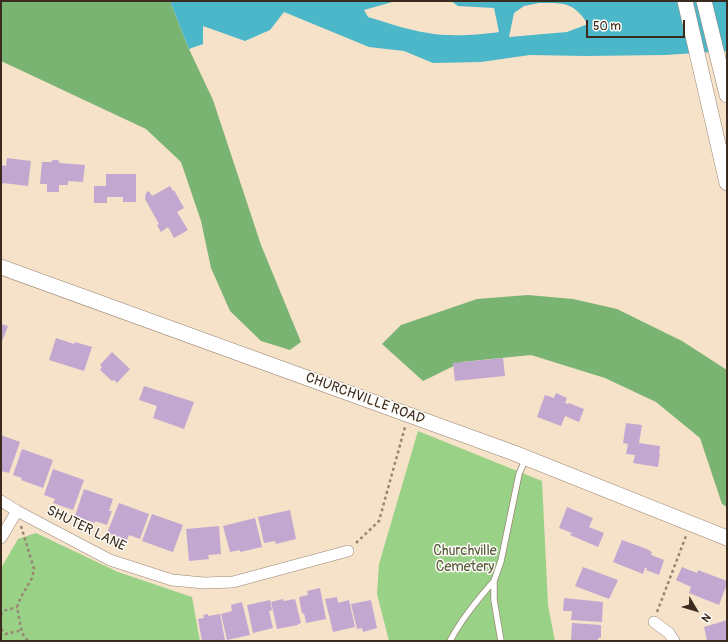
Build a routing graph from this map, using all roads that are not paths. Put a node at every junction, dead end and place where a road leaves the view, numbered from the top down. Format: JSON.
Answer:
{"nodes":[{"id":1,"x":685,"y":1,"type":"edge"},
{"id":2,"x":704,"y":1,"type":"edge"},
{"id":3,"x":727,"y":95,"type":"edge"},
{"id":4,"x":727,"y":183,"type":"edge"},
{"id":5,"x":1,"y":267,"type":"edge"},
{"id":6,"x":526,"y":458,"type":"junction"},
{"id":7,"x":1,"y":501,"type":"edge"},
{"id":8,"x":17,"y":511,"type":"junction"},
{"id":9,"x":1,"y":538,"type":"edge"},
{"id":10,"x":727,"y":538,"type":"edge"},
{"id":11,"x":348,"y":551,"type":"road end"},
{"id":12,"x":494,"y":581,"type":"junction"},
{"id":13,"x":654,"y":622,"type":"road end"},
{"id":14,"x":450,"y":641,"type":"edge"},
{"id":15,"x":501,"y":641,"type":"edge"},
{"id":16,"x":674,"y":641,"type":"edge"}],
"edges":[{"from":1,"to":4,"type":"street"},
{"from":2,"to":3,"type":"street"},
{"from":5,"to":6,"type":"street","name":"CHURCHVILLE ROAD"},
{"from":6,"to":10,"type":"street","name":"CHURCHVILLE ROAD"},
{"from":6,"to":12,"type":"lane"},
{"from":7,"to":8,"type":"street","name":"SHUTER LANE"},
{"from":8,"to":9,"type":"street"},
{"from":8,"to":11,"type":"street","name":"SHUTER LANE"},
{"from":12,"to":14,"type":"lane"},
{"from":12,"to":15,"type":"lane"},
{"from":13,"to":16,"type":"street"}]}
